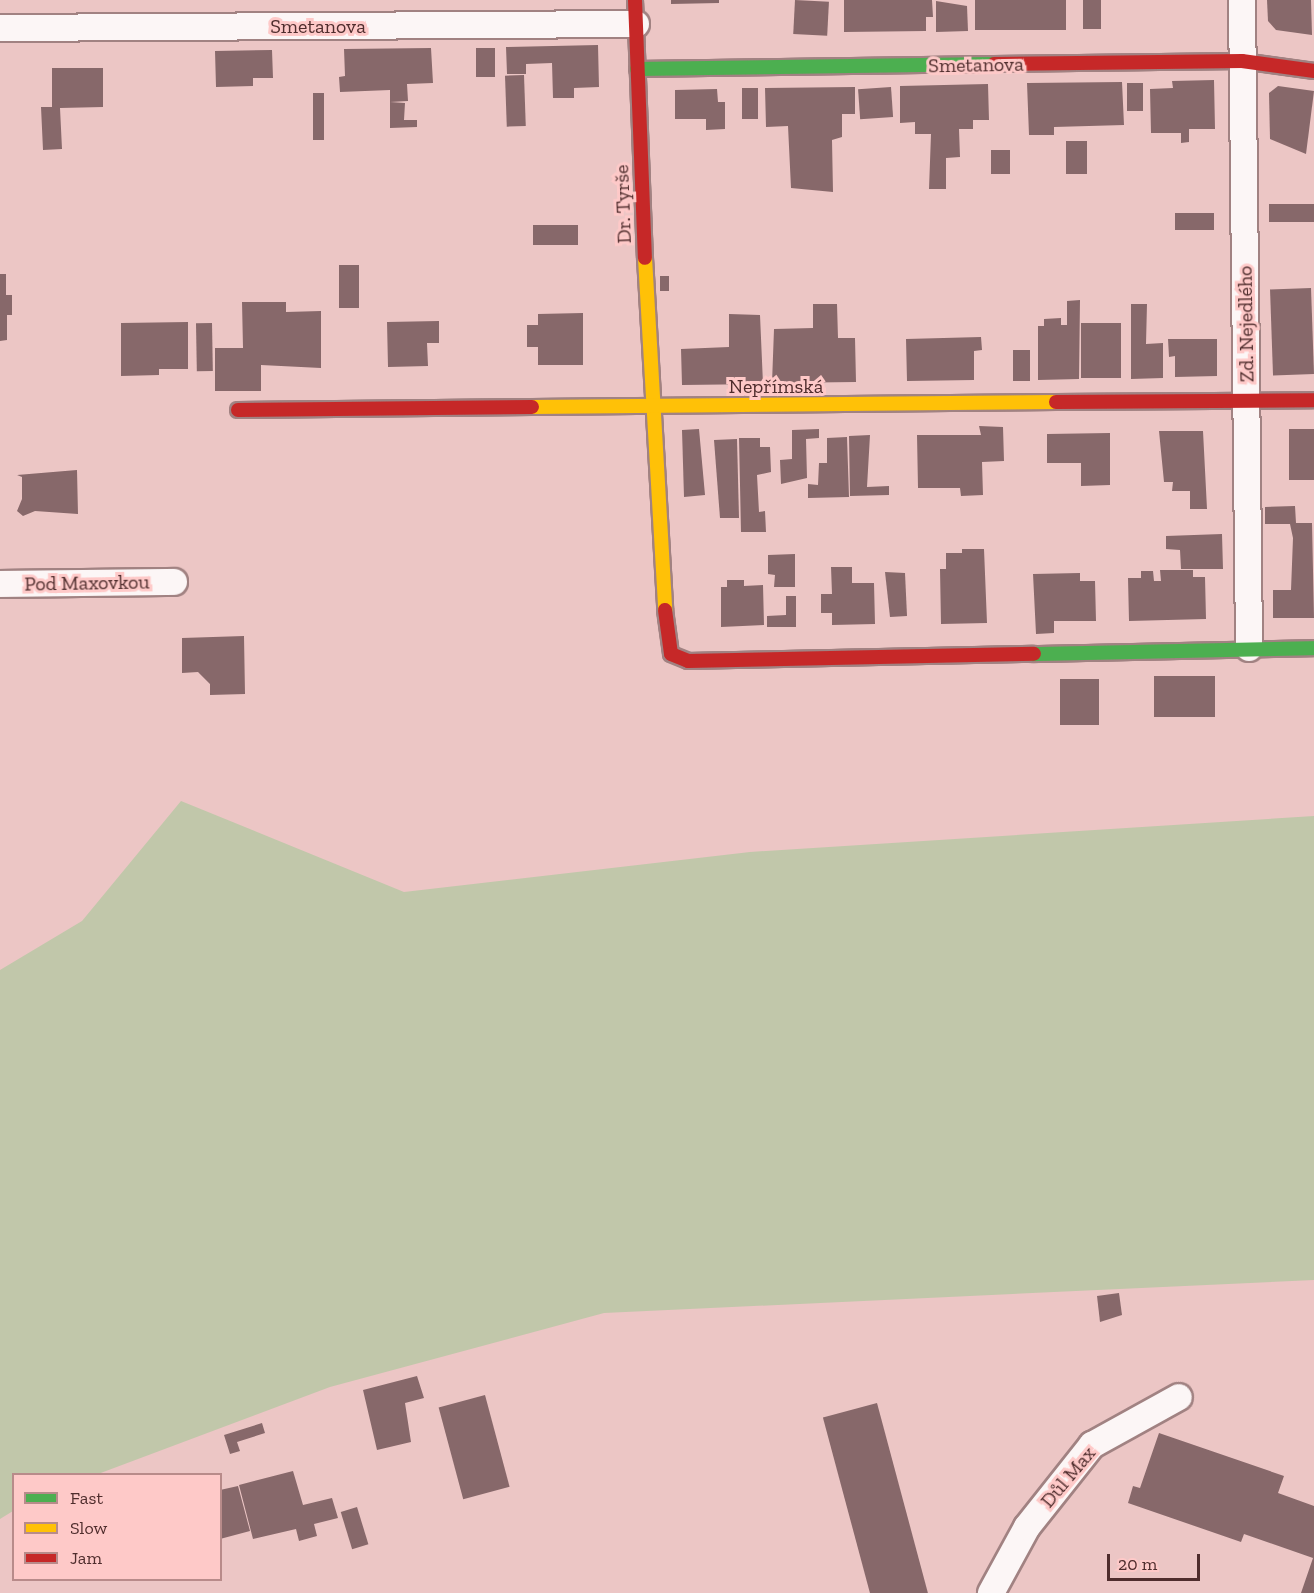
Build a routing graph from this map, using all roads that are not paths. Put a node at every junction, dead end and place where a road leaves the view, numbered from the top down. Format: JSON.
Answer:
{"nodes":[{"id":1,"x":1242,"y":0,"type":"edge"},
{"id":2,"x":635,"y":12,"type":"edge"},
{"id":3,"x":0,"y":28,"type":"edge"},
{"id":4,"x":1242,"y":61,"type":"junction"},
{"id":5,"x":637,"y":69,"type":"junction"},
{"id":6,"x":1314,"y":71,"type":"edge"},
{"id":7,"x":1314,"y":400,"type":"edge"},
{"id":8,"x":1247,"y":402,"type":"junction"},
{"id":9,"x":651,"y":407,"type":"junction"},
{"id":10,"x":238,"y":410,"type":"dead end"},
{"id":11,"x":174,"y":582,"type":"dead end"},
{"id":12,"x":0,"y":584,"type":"edge"},
{"id":13,"x":1249,"y":648,"type":"junction"},
{"id":14,"x":1314,"y":648,"type":"edge"},
{"id":15,"x":1179,"y":1397,"type":"dead end"},
{"id":16,"x":991,"y":1593,"type":"edge"}],
"edges":[{"from":1,"to":4,"type":"street","name":"Zd. Nejedlého"},
{"from":2,"to":3,"type":"street","name":"Smetanova"},
{"from":2,"to":5,"type":"street","name":"Dr. Tyrše"},
{"from":4,"to":5,"type":"street","name":"Smetanova"},
{"from":4,"to":6,"type":"street","name":"Smetanova"},
{"from":4,"to":8,"type":"street","name":"Zd. Nejedlého"},
{"from":5,"to":9,"type":"street","name":"Dr. Tyrše"},
{"from":7,"to":8,"type":"street","name":"Nepřímská"},
{"from":8,"to":9,"type":"street","name":"Nepřímská"},
{"from":8,"to":13,"type":"street","name":"Zd. Nejedlého"},
{"from":9,"to":10,"type":"street","name":"Nepřímská"},
{"from":9,"to":13,"type":"street","name":"Dr. Tyrše"},
{"from":11,"to":12,"type":"street","name":"Pod Maxovkou"},
{"from":13,"to":14,"type":"street"},
{"from":15,"to":16,"type":"street","name":"Důl Max"}]}
